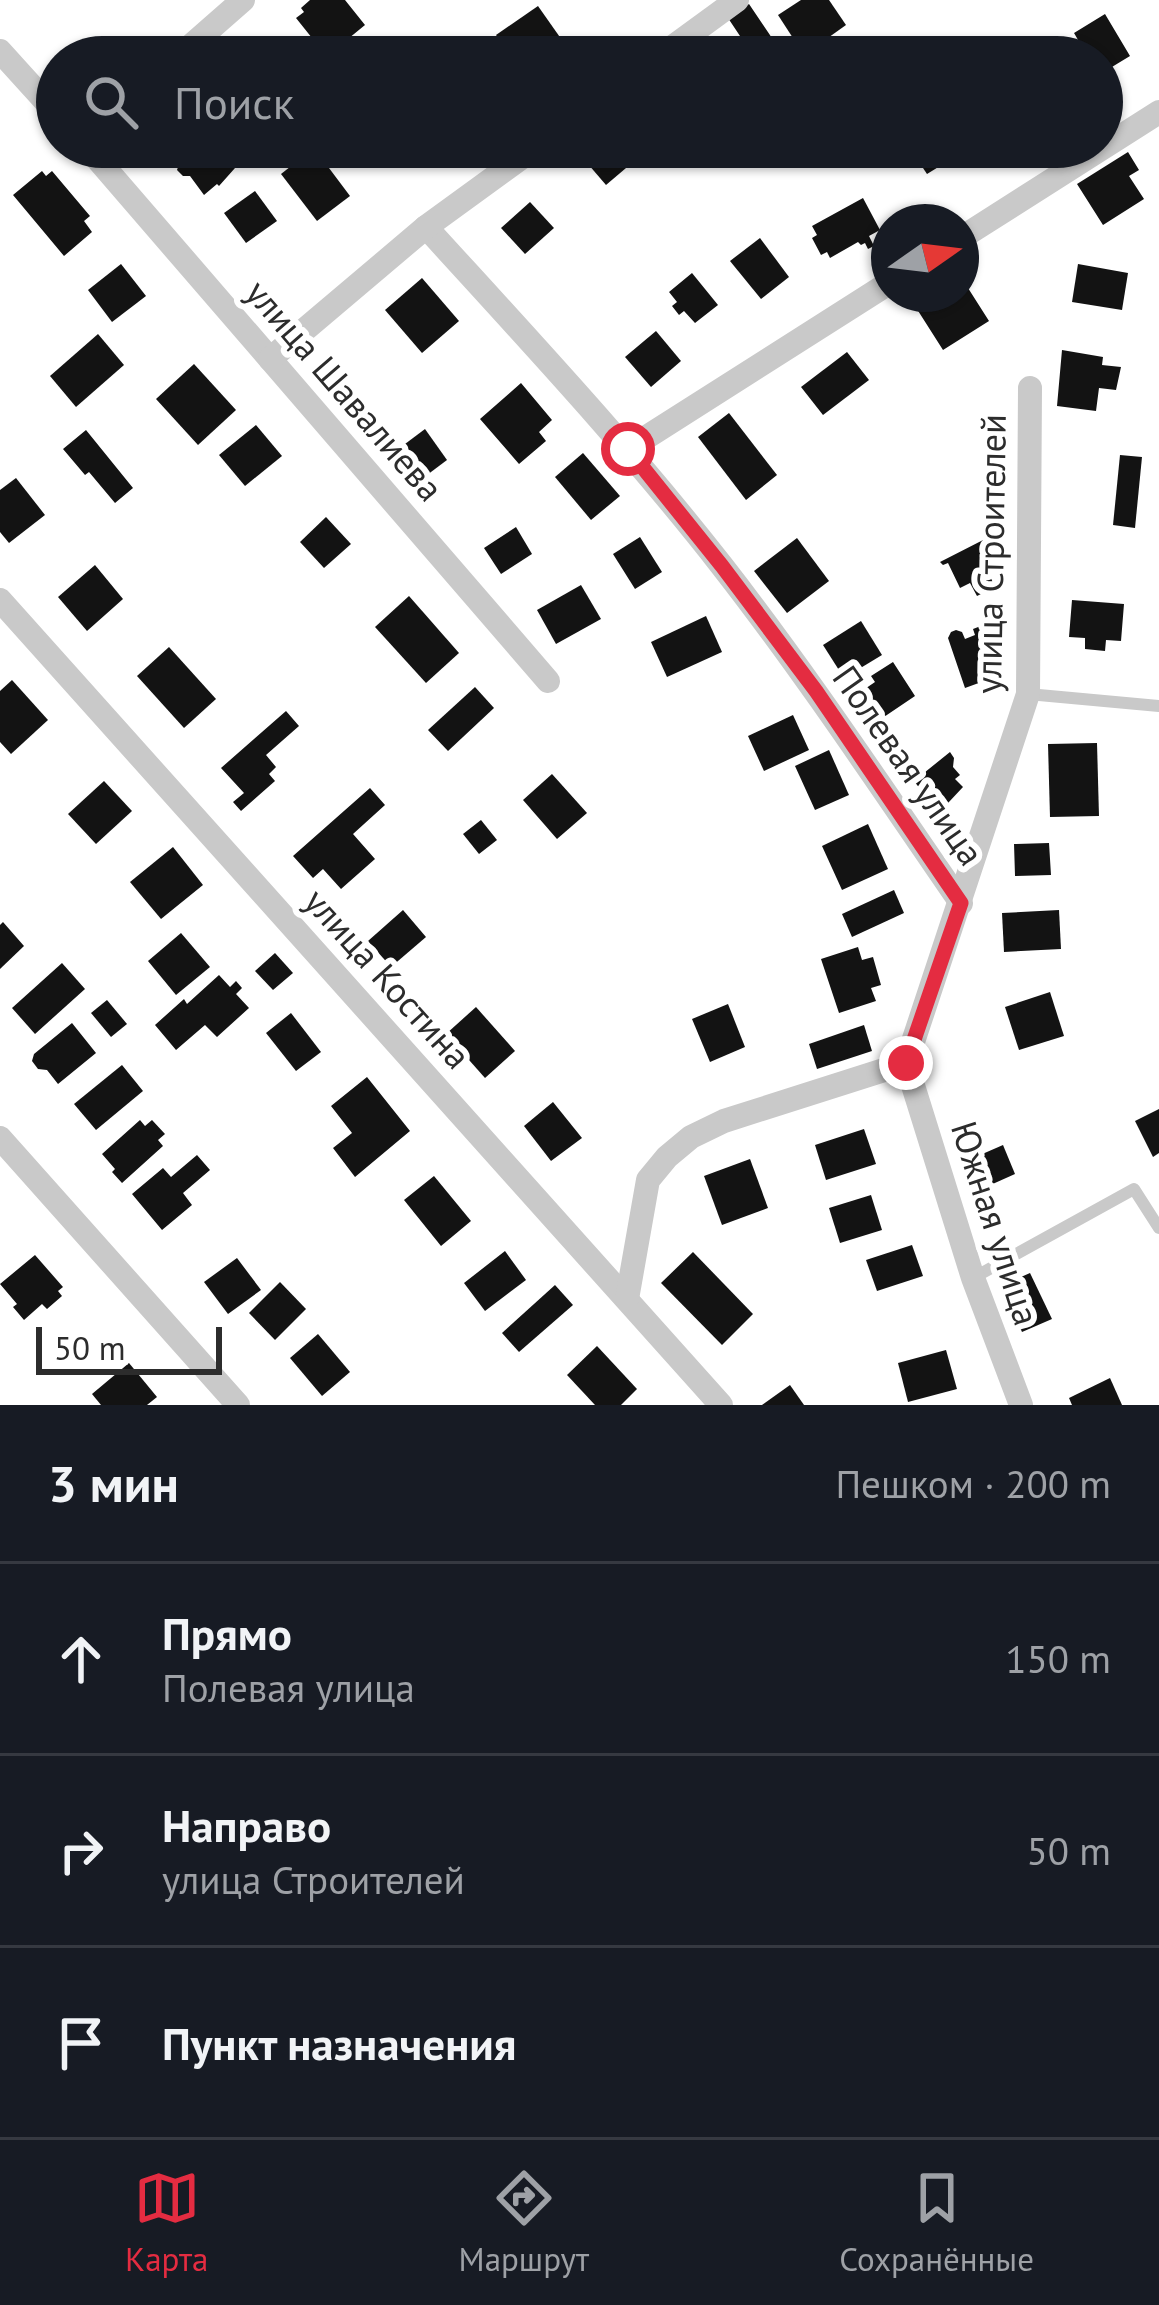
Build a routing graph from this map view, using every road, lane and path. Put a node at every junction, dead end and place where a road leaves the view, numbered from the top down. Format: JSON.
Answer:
{"nodes":[{"id":1,"x":243,"y":0,"type":"edge"},
{"id":2,"x":737,"y":0,"type":"edge"},
{"id":3,"x":202,"y":36,"type":"edge"},
{"id":4,"x":688,"y":36,"type":"edge"},
{"id":5,"x":0,"y":51,"type":"edge"},
{"id":6,"x":36,"y":91,"type":"edge"},
{"id":7,"x":1159,"y":112,"type":"edge"},
{"id":8,"x":1123,"y":135,"type":"edge"},
{"id":9,"x":105,"y":168,"type":"edge"},
{"id":10,"x":507,"y":168,"type":"edge"},
{"id":11,"x":1071,"y":168,"type":"edge"},
{"id":12,"x":426,"y":227,"type":"junction"},
{"id":13,"x":979,"y":227,"type":"edge"},
{"id":14,"x":871,"y":295,"type":"edge"},
{"id":15,"x":270,"y":359,"type":"junction"},
{"id":16,"x":1030,"y":388,"type":"dead end"},
{"id":17,"x":628,"y":449,"type":"junction"},
{"id":18,"x":0,"y":600,"type":"edge"},
{"id":19,"x":548,"y":681,"type":"dead end"},
{"id":20,"x":1028,"y":694,"type":"junction"},
{"id":21,"x":1159,"y":706,"type":"edge"},
{"id":22,"x":961,"y":903,"type":"junction"},
{"id":23,"x":906,"y":1063,"type":"junction"},
{"id":24,"x":0,"y":1138,"type":"edge"},
{"id":25,"x":1159,"y":1228,"type":"edge"},
{"id":26,"x":974,"y":1278,"type":"junction"},
{"id":27,"x":627,"y":1299,"type":"junction"},
{"id":28,"x":238,"y":1405,"type":"edge"},
{"id":29,"x":721,"y":1405,"type":"edge"},
{"id":30,"x":1021,"y":1405,"type":"edge"}],
"edges":[{"from":1,"to":3,"type":"street"},
{"from":2,"to":4,"type":"street"},
{"from":5,"to":6,"type":"street"},
{"from":7,"to":8,"type":"street"},
{"from":9,"to":15,"type":"street","name":"улица Шавалиева"},
{"from":10,"to":12,"type":"street"},
{"from":11,"to":13,"type":"street"},
{"from":12,"to":15,"type":"street"},
{"from":12,"to":17,"type":"street","name":"Полевая улица"},
{"from":14,"to":17,"type":"street"},
{"from":15,"to":19,"type":"street","name":"улица Шавалиева"},
{"from":16,"to":20,"type":"street","name":"улица Строителей"},
{"from":17,"to":22,"type":"street","name":"Полевая улица"},
{"from":18,"to":27,"type":"street","name":"улица Костина"},
{"from":20,"to":21,"type":"lane"},
{"from":20,"to":22,"type":"street","name":"улица Строителей"},
{"from":22,"to":23,"type":"street","name":"улица Строителей"},
{"from":23,"to":26,"type":"street","name":"Южная улица"},
{"from":23,"to":27,"type":"street"},
{"from":24,"to":28,"type":"street"},
{"from":25,"to":26,"type":"lane"},
{"from":26,"to":30,"type":"street","name":"Южная улица"},
{"from":27,"to":29,"type":"street","name":"улица Костина"}]}
